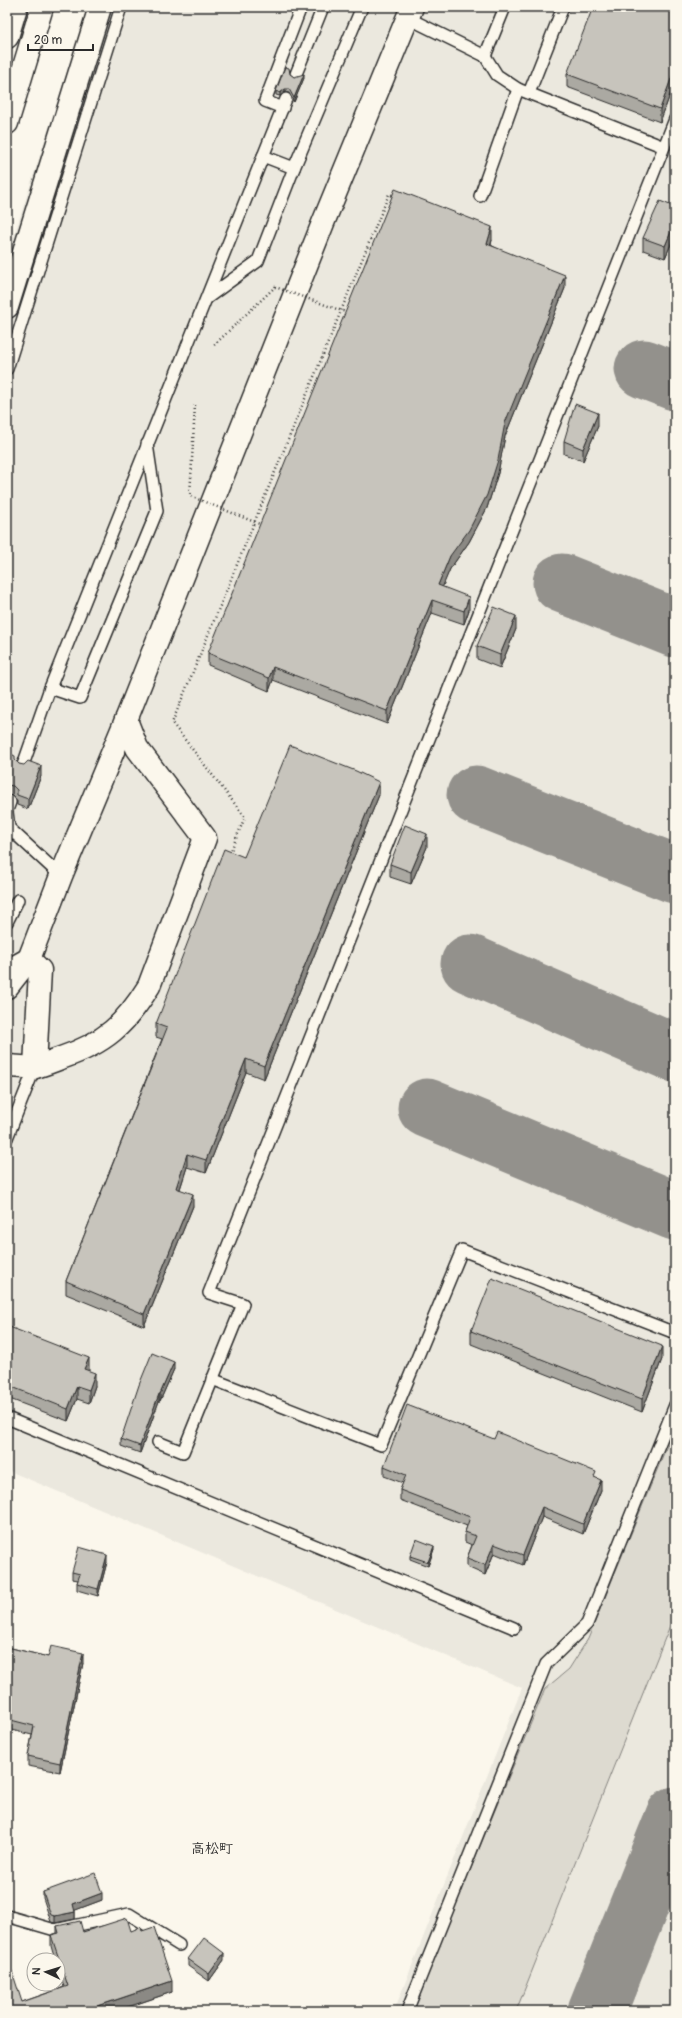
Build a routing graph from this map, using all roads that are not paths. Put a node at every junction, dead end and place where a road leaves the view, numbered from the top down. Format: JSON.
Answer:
{"nodes":[{"id":1,"x":16,"y":7,"type":"edge"},
{"id":2,"x":42,"y":7,"type":"edge"},
{"id":3,"x":100,"y":7,"type":"edge"},
{"id":4,"x":122,"y":7,"type":"edge"},
{"id":5,"x":301,"y":7,"type":"edge"},
{"id":6,"x":323,"y":7,"type":"edge"},
{"id":7,"x":362,"y":7,"type":"edge"},
{"id":8,"x":505,"y":7,"type":"edge"},
{"id":9,"x":563,"y":7,"type":"edge"},
{"id":10,"x":410,"y":13,"type":"edge"},
{"id":11,"x":7,"y":37,"type":"edge"},
{"id":12,"x":485,"y":56,"type":"junction"},
{"id":13,"x":296,"y":74,"type":"dead end"},
{"id":14,"x":524,"y":91,"type":"junction"},
{"id":15,"x":675,"y":119,"type":"edge"},
{"id":16,"x":7,"y":123,"type":"edge"},
{"id":17,"x":664,"y":147,"type":"junction"},
{"id":18,"x":263,"y":156,"type":"junction"},
{"id":19,"x":294,"y":168,"type":"junction"},
{"id":20,"x":480,"y":196,"type":"dead end"},
{"id":21,"x":207,"y":298,"type":"junction"},
{"id":22,"x":7,"y":307,"type":"edge"},
{"id":23,"x":7,"y":369,"type":"edge"},
{"id":24,"x":147,"y":444,"type":"junction"},
{"id":25,"x":50,"y":688,"type":"junction"},
{"id":26,"x":126,"y":720,"type":"junction"},
{"id":27,"x":22,"y":768,"type":"edge"},
{"id":28,"x":8,"y":808,"type":"edge"},
{"id":29,"x":61,"y":876,"type":"junction"},
{"id":30,"x":18,"y":900,"type":"dead end"},
{"id":31,"x":7,"y":922,"type":"edge"},
{"id":32,"x":29,"y":959,"type":"junction"},
{"id":33,"x":7,"y":972,"type":"edge"},
{"id":34,"x":7,"y":987,"type":"edge"},
{"id":35,"x":7,"y":1066,"type":"edge"},
{"id":36,"x":35,"y":1067,"type":"junction"},
{"id":37,"x":7,"y":1138,"type":"edge"},
{"id":38,"x":675,"y":1333,"type":"edge"},
{"id":39,"x":212,"y":1379,"type":"junction"},
{"id":40,"x":675,"y":1405,"type":"edge"},
{"id":41,"x":7,"y":1418,"type":"edge"},
{"id":42,"x":158,"y":1442,"type":"dead end"},
{"id":43,"x":514,"y":1628,"type":"dead end"},
{"id":44,"x":7,"y":1916,"type":"edge"},
{"id":45,"x":179,"y":1945,"type":"dead end"},
{"id":46,"x":407,"y":2011,"type":"edge"}],
"edges":[{"from":1,"to":11,"type":"street"},
{"from":2,"to":16,"type":"street"},
{"from":3,"to":22,"type":"street"},
{"from":4,"to":23,"type":"lane"},
{"from":5,"to":18,"type":"lane"},
{"from":6,"to":13,"type":"lane"},
{"from":7,"to":19,"type":"lane"},
{"from":8,"to":12,"type":"lane"},
{"from":9,"to":14,"type":"lane"},
{"from":10,"to":12,"type":"lane"},
{"from":10,"to":26,"type":"street"},
{"from":12,"to":14,"type":"lane"},
{"from":14,"to":17,"type":"lane"},
{"from":14,"to":20,"type":"lane"},
{"from":15,"to":17,"type":"lane"},
{"from":17,"to":39,"type":"lane"},
{"from":18,"to":19,"type":"lane"},
{"from":18,"to":21,"type":"lane"},
{"from":19,"to":21,"type":"lane"},
{"from":21,"to":24,"type":"lane"},
{"from":24,"to":25,"type":"lane"},
{"from":24,"to":25,"type":"lane"},
{"from":25,"to":27,"type":"lane"},
{"from":26,"to":29,"type":"street"},
{"from":26,"to":36,"type":"street"},
{"from":28,"to":29,"type":"lane"},
{"from":29,"to":32,"type":"street"},
{"from":30,"to":31,"type":"lane"},
{"from":32,"to":33,"type":"street"},
{"from":32,"to":34,"type":"street"},
{"from":32,"to":36,"type":"street"},
{"from":35,"to":36,"type":"street"},
{"from":36,"to":37,"type":"lane"},
{"from":38,"to":39,"type":"lane"},
{"from":39,"to":42,"type":"lane"},
{"from":40,"to":46,"type":"lane"},
{"from":41,"to":43,"type":"lane"},
{"from":44,"to":45,"type":"lane"}]}
